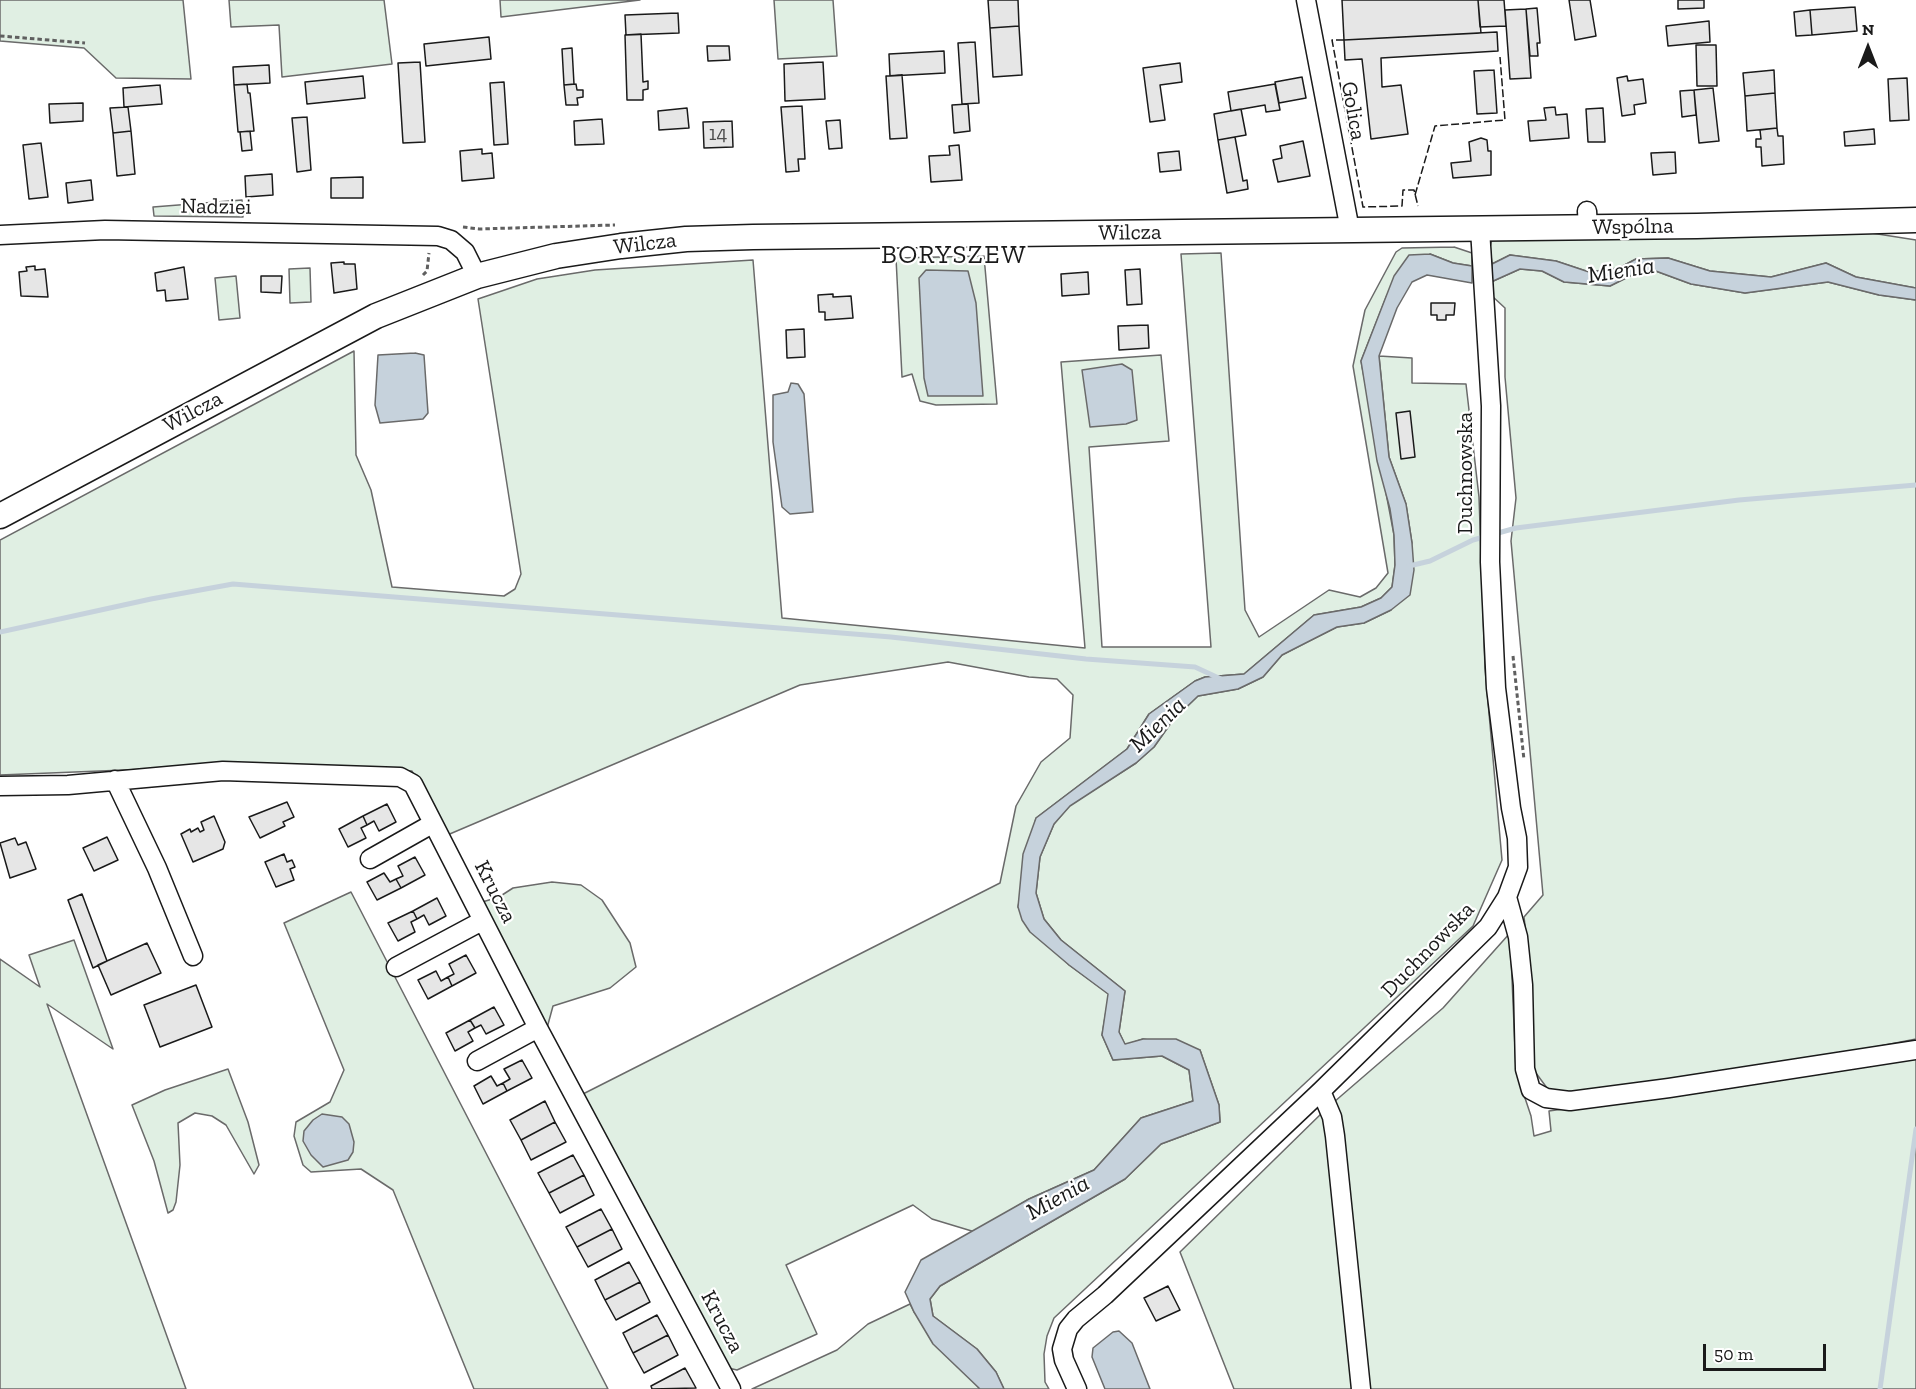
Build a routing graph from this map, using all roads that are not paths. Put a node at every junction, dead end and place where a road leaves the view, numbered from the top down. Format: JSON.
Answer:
{"nodes":[{"id":1,"x":1306,"y":0,"type":"edge"},
{"id":2,"x":1916,"y":220,"type":"edge"},
{"id":3,"x":1480,"y":229,"type":"junction"},
{"id":4,"x":1350,"y":230,"type":"junction"},
{"id":5,"x":0,"y":235,"type":"edge"},
{"id":6,"x":477,"y":276,"type":"junction"},
{"id":7,"x":0,"y":516,"type":"edge"},
{"id":8,"x":115,"y":780,"type":"junction"},
{"id":9,"x":0,"y":786,"type":"edge"},
{"id":10,"x":432,"y":824,"type":"junction"},
{"id":11,"x":370,"y":859,"type":"dead end"},
{"id":12,"x":1507,"y":897,"type":"junction"},
{"id":13,"x":482,"y":921,"type":"junction"},
{"id":14,"x":193,"y":956,"type":"dead end"},
{"id":15,"x":396,"y":967,"type":"dead end"},
{"id":16,"x":538,"y":1028,"type":"junction"},
{"id":17,"x":1916,"y":1050,"type":"edge"},
{"id":18,"x":477,"y":1061,"type":"dead end"},
{"id":19,"x":1321,"y":1091,"type":"junction"},
{"id":20,"x":731,"y":1389,"type":"edge"},
{"id":21,"x":1077,"y":1389,"type":"edge"},
{"id":22,"x":1361,"y":1389,"type":"edge"}],
"edges":[{"from":1,"to":4,"type":"street","name":"Golica"},
{"from":2,"to":3,"type":"main road","name":"Wspólna"},
{"from":3,"to":4,"type":"main road","name":"Wspólna"},
{"from":3,"to":12,"type":"street","name":"Duchnowska"},
{"from":4,"to":6,"type":"main road","name":"Wilcza"},
{"from":5,"to":6,"type":"street","name":"Nadziei"},
{"from":6,"to":7,"type":"main road","name":"Wilcza"},
{"from":8,"to":9,"type":"street","name":"Krucza"},
{"from":8,"to":10,"type":"street","name":"Krucza"},
{"from":8,"to":14,"type":"street"},
{"from":10,"to":11,"type":"street"},
{"from":10,"to":13,"type":"street","name":"Krucza"},
{"from":12,"to":17,"type":"street"},
{"from":12,"to":19,"type":"street","name":"Duchnowska"},
{"from":13,"to":15,"type":"street"},
{"from":13,"to":16,"type":"street","name":"Krucza"},
{"from":16,"to":18,"type":"street"},
{"from":16,"to":20,"type":"street","name":"Krucza"},
{"from":19,"to":21,"type":"street","name":"Duchnowska"},
{"from":19,"to":22,"type":"street"}]}
